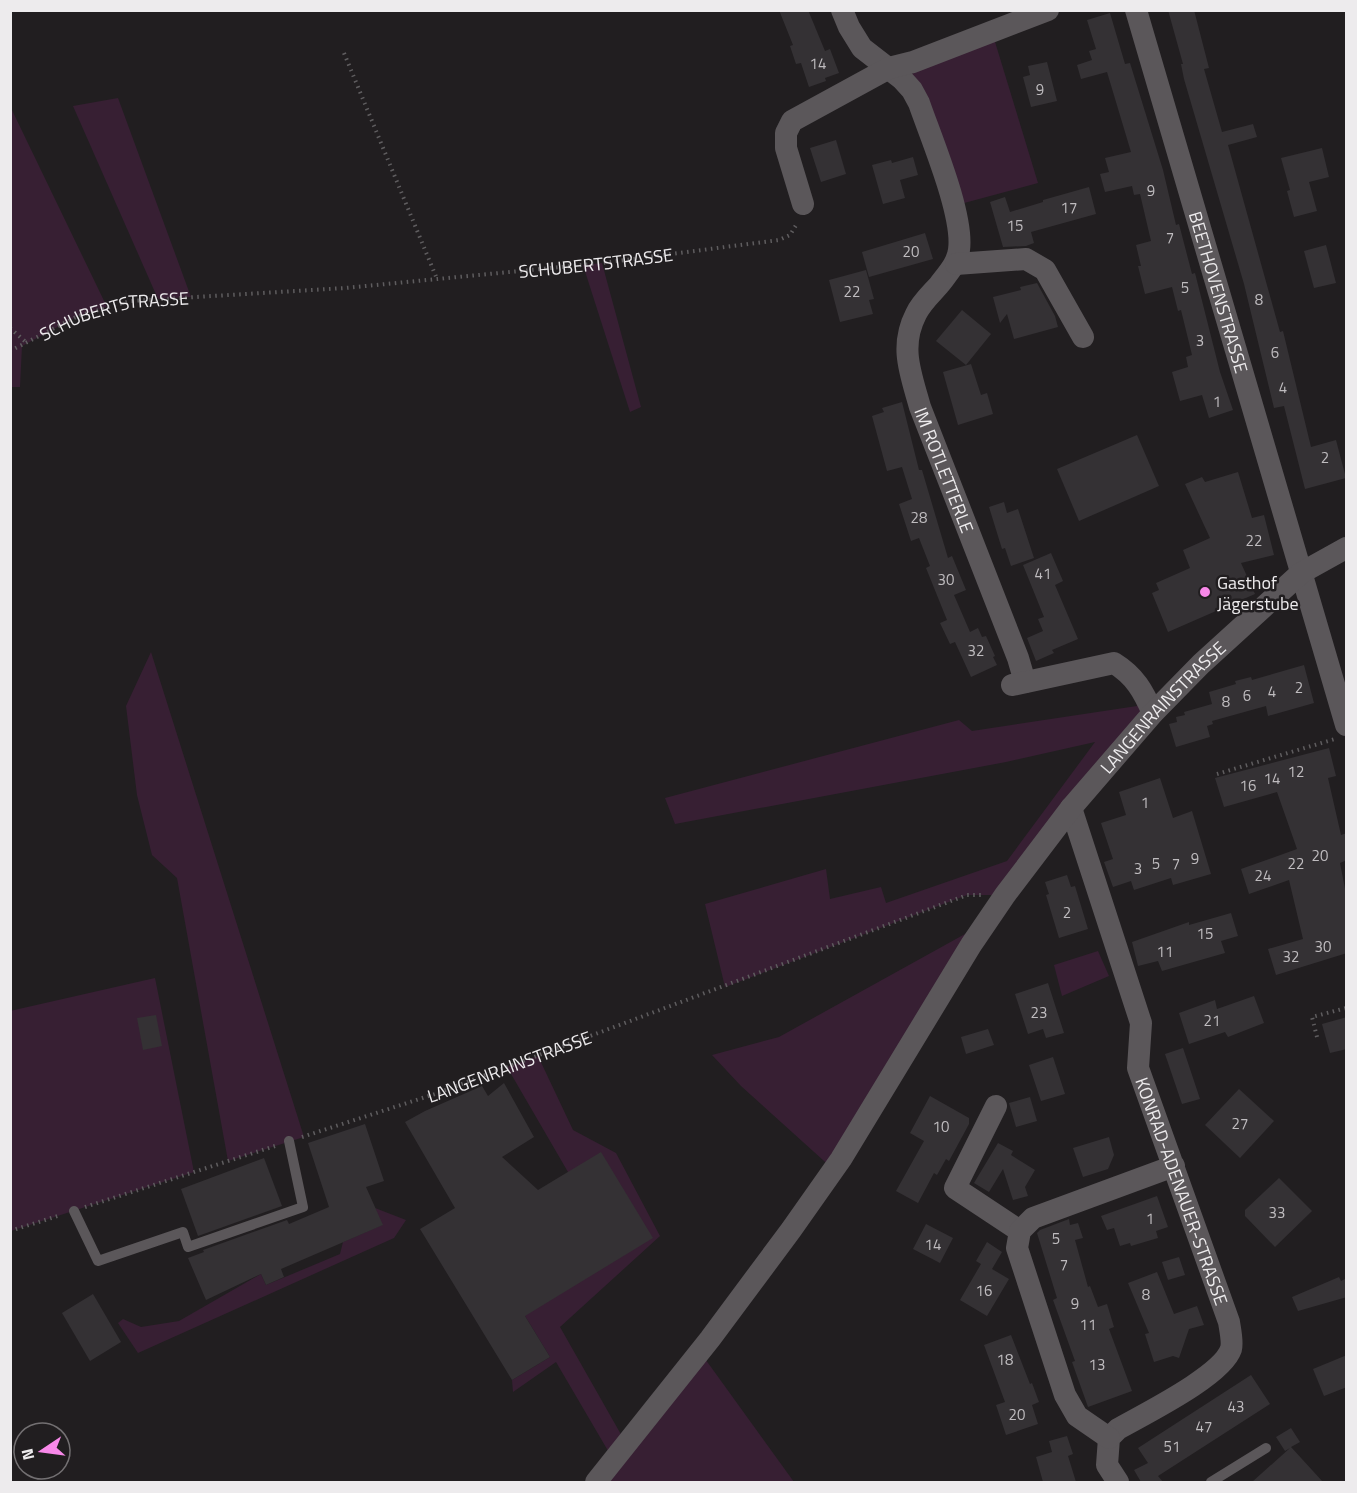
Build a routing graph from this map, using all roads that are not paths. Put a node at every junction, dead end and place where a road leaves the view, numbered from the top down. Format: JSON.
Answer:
{"nodes":[{"id":1,"x":842,"y":10,"type":"edge"},
{"id":2,"x":1048,"y":10,"type":"edge"},
{"id":3,"x":1136,"y":10,"type":"edge"},
{"id":4,"x":889,"y":68,"type":"junction"},
{"id":5,"x":803,"y":204,"type":"road end"},
{"id":6,"x":956,"y":264,"type":"junction"},
{"id":7,"x":1083,"y":336,"type":"dead end"},
{"id":8,"x":1347,"y":548,"type":"edge"},
{"id":9,"x":1301,"y":573,"type":"junction"},
{"id":10,"x":1153,"y":713,"type":"junction"},
{"id":11,"x":1341,"y":732,"type":"edge"},
{"id":12,"x":1071,"y":808,"type":"junction"},
{"id":13,"x":996,"y":1106,"type":"dead end"},
{"id":14,"x":289,"y":1141,"type":"road end"},
{"id":15,"x":1174,"y":1166,"type":"junction"},
{"id":16,"x":74,"y":1211,"type":"road end"},
{"id":17,"x":1020,"y":1231,"type":"junction"},
{"id":18,"x":1109,"y":1438,"type":"junction"},
{"id":19,"x":1266,"y":1448,"type":"dead end"},
{"id":20,"x":596,"y":1482,"type":"edge"},
{"id":21,"x":1118,"y":1482,"type":"edge"},
{"id":22,"x":1211,"y":1482,"type":"edge"}],
"edges":[{"from":1,"to":4,"type":"street"},
{"from":2,"to":4,"type":"street"},
{"from":3,"to":9,"type":"street","name":"BEETHOVENSTRASSE"},
{"from":4,"to":5,"type":"street"},
{"from":4,"to":6,"type":"street"},
{"from":6,"to":7,"type":"street"},
{"from":6,"to":10,"type":"street","name":"IM ROTLETTERLE"},
{"from":8,"to":9,"type":"street","name":"LANGENRAINSTRASSE"},
{"from":9,"to":10,"type":"street","name":"LANGENRAINSTRASSE"},
{"from":9,"to":11,"type":"street","name":"BEETHOVENSTRASSE"},
{"from":10,"to":12,"type":"street","name":"LANGENRAINSTRASSE"},
{"from":12,"to":15,"type":"street","name":"KONRAD-ADENAUER-STRASSE"},
{"from":12,"to":20,"type":"street","name":"LANGENRAINSTRASSE"},
{"from":13,"to":17,"type":"street"},
{"from":14,"to":16,"type":"lane"},
{"from":15,"to":17,"type":"street"},
{"from":15,"to":18,"type":"street","name":"KONRAD-ADENAUER-STRASSE"},
{"from":17,"to":18,"type":"street"},
{"from":18,"to":21,"type":"street"},
{"from":19,"to":22,"type":"lane"}]}
